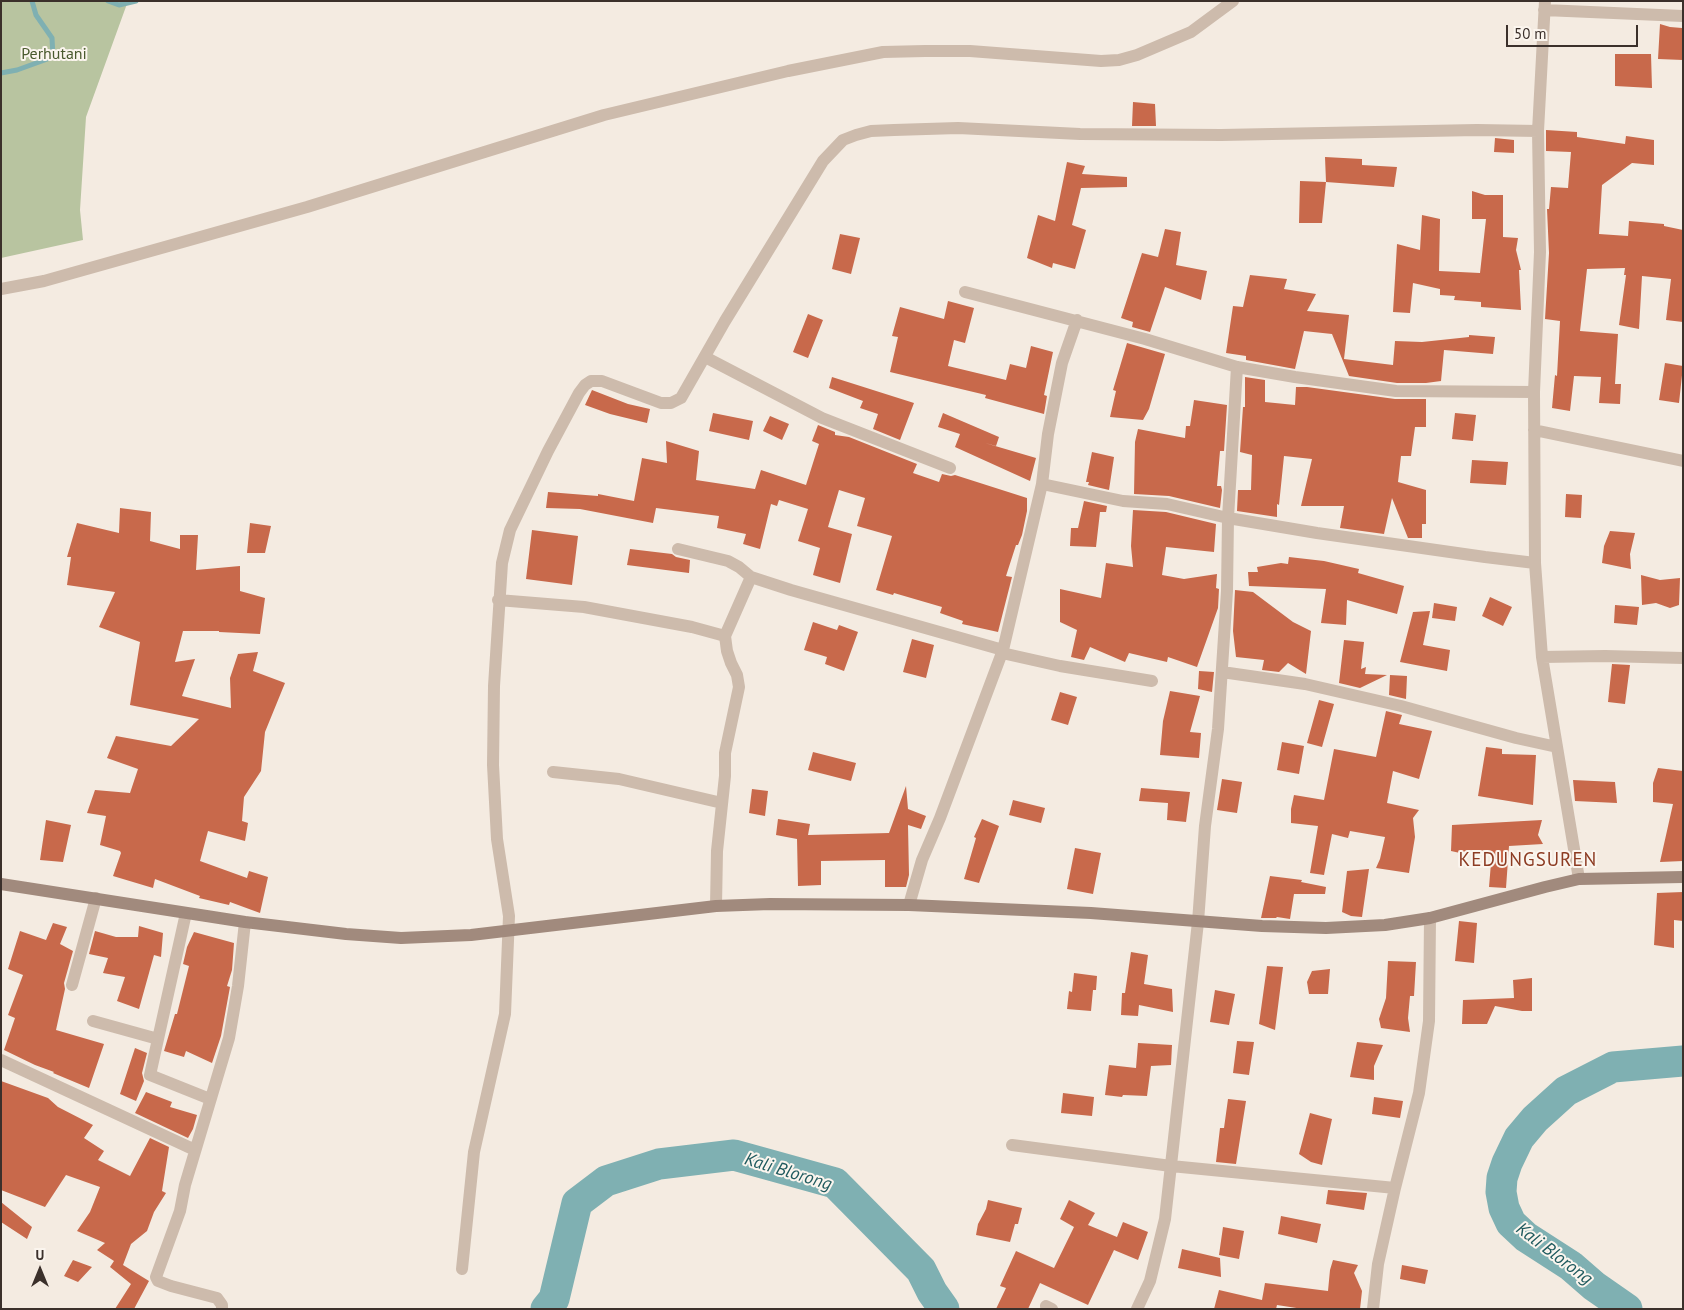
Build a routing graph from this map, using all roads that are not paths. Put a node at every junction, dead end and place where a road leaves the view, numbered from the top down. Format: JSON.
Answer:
{"nodes":[{"id":1,"x":1233,"y":1,"type":"edge"},
{"id":2,"x":1544,"y":6,"type":"edge"},
{"id":3,"x":1683,"y":16,"type":"edge"},
{"id":4,"x":1538,"y":130,"type":"junction"},
{"id":5,"x":1,"y":289,"type":"edge"},
{"id":6,"x":965,"y":292,"type":"dead end"},
{"id":7,"x":1077,"y":320,"type":"junction"},
{"id":8,"x":705,"y":357,"type":"junction"},
{"id":9,"x":1237,"y":367,"type":"junction"},
{"id":10,"x":1534,"y":392,"type":"junction"},
{"id":11,"x":1534,"y":430,"type":"junction"},
{"id":12,"x":1683,"y":461,"type":"edge"},
{"id":13,"x":950,"y":468,"type":"dead end"},
{"id":14,"x":1042,"y":484,"type":"junction"},
{"id":15,"x":1228,"y":518,"type":"junction"},
{"id":16,"x":678,"y":549,"type":"dead end"},
{"id":17,"x":1535,"y":563,"type":"junction"},
{"id":18,"x":751,"y":577,"type":"junction"},
{"id":19,"x":498,"y":600,"type":"junction"},
{"id":20,"x":725,"y":636,"type":"junction"},
{"id":21,"x":1003,"y":651,"type":"junction"},
{"id":22,"x":1542,"y":657,"type":"junction"},
{"id":23,"x":1683,"y":658,"type":"edge"},
{"id":24,"x":1222,"y":672,"type":"junction"},
{"id":25,"x":1152,"y":681,"type":"dead end"},
{"id":26,"x":1557,"y":747,"type":"junction"},
{"id":27,"x":553,"y":772,"type":"dead end"},
{"id":28,"x":722,"y":803,"type":"junction"},
{"id":29,"x":1683,"y":877,"type":"edge"},
{"id":30,"x":1579,"y":879,"type":"junction"},
{"id":31,"x":1,"y":884,"type":"edge"},
{"id":32,"x":96,"y":898,"type":"junction"},
{"id":33,"x":909,"y":905,"type":"junction"},
{"id":34,"x":716,"y":906,"type":"junction"},
{"id":35,"x":186,"y":913,"type":"junction"},
{"id":36,"x":1430,"y":918,"type":"junction"},
{"id":37,"x":245,"y":922,"type":"junction"},
{"id":38,"x":1198,"y":922,"type":"junction"},
{"id":39,"x":509,"y":930,"type":"junction"},
{"id":40,"x":72,"y":985,"type":"dead end"},
{"id":41,"x":93,"y":1021,"type":"dead end"},
{"id":42,"x":158,"y":1039,"type":"junction"},
{"id":43,"x":1,"y":1060,"type":"edge"},
{"id":44,"x":210,"y":1099,"type":"junction"},
{"id":45,"x":1012,"y":1146,"type":"dead end"},
{"id":46,"x":195,"y":1150,"type":"junction"},
{"id":47,"x":1171,"y":1166,"type":"junction"},
{"id":48,"x":1395,"y":1188,"type":"junction"},
{"id":49,"x":462,"y":1269,"type":"dead end"},
{"id":50,"x":222,"y":1309,"type":"edge"},
{"id":51,"x":1137,"y":1309,"type":"edge"},
{"id":52,"x":1373,"y":1309,"type":"edge"}],
"edges":[{"from":1,"to":5,"type":"street"},
{"from":2,"to":3,"type":"street"},
{"from":2,"to":4,"type":"street"},
{"from":4,"to":8,"type":"street"},
{"from":4,"to":10,"type":"street"},
{"from":6,"to":7,"type":"street"},
{"from":7,"to":9,"type":"street"},
{"from":7,"to":14,"type":"street"},
{"from":8,"to":13,"type":"street"},
{"from":8,"to":19,"type":"street"},
{"from":9,"to":10,"type":"street"},
{"from":9,"to":15,"type":"street"},
{"from":10,"to":11,"type":"street"},
{"from":11,"to":12,"type":"street"},
{"from":11,"to":17,"type":"street"},
{"from":14,"to":15,"type":"street"},
{"from":14,"to":21,"type":"street"},
{"from":15,"to":17,"type":"street"},
{"from":15,"to":24,"type":"street"},
{"from":16,"to":18,"type":"street"},
{"from":17,"to":22,"type":"street"},
{"from":18,"to":20,"type":"street"},
{"from":18,"to":21,"type":"street"},
{"from":19,"to":20,"type":"street"},
{"from":19,"to":39,"type":"street"},
{"from":20,"to":28,"type":"street"},
{"from":21,"to":25,"type":"street"},
{"from":21,"to":33,"type":"street"},
{"from":22,"to":23,"type":"street"},
{"from":22,"to":26,"type":"street"},
{"from":24,"to":26,"type":"street"},
{"from":24,"to":38,"type":"street"},
{"from":26,"to":30,"type":"street"},
{"from":27,"to":28,"type":"street"},
{"from":28,"to":34,"type":"street"},
{"from":29,"to":30,"type":"street"},
{"from":30,"to":36,"type":"street"},
{"from":31,"to":32,"type":"street"},
{"from":32,"to":35,"type":"street"},
{"from":32,"to":40,"type":"street"},
{"from":33,"to":34,"type":"street"},
{"from":33,"to":38,"type":"street"},
{"from":34,"to":39,"type":"street"},
{"from":35,"to":37,"type":"street"},
{"from":35,"to":42,"type":"street"},
{"from":36,"to":38,"type":"street"},
{"from":36,"to":48,"type":"street"},
{"from":37,"to":39,"type":"street"},
{"from":37,"to":44,"type":"street"},
{"from":38,"to":47,"type":"street"},
{"from":39,"to":49,"type":"street"},
{"from":41,"to":42,"type":"street"},
{"from":42,"to":44,"type":"street"},
{"from":43,"to":46,"type":"street"},
{"from":44,"to":46,"type":"street"},
{"from":45,"to":47,"type":"street"},
{"from":46,"to":50,"type":"street"},
{"from":47,"to":48,"type":"street"},
{"from":47,"to":51,"type":"street"},
{"from":48,"to":52,"type":"street"}]}
